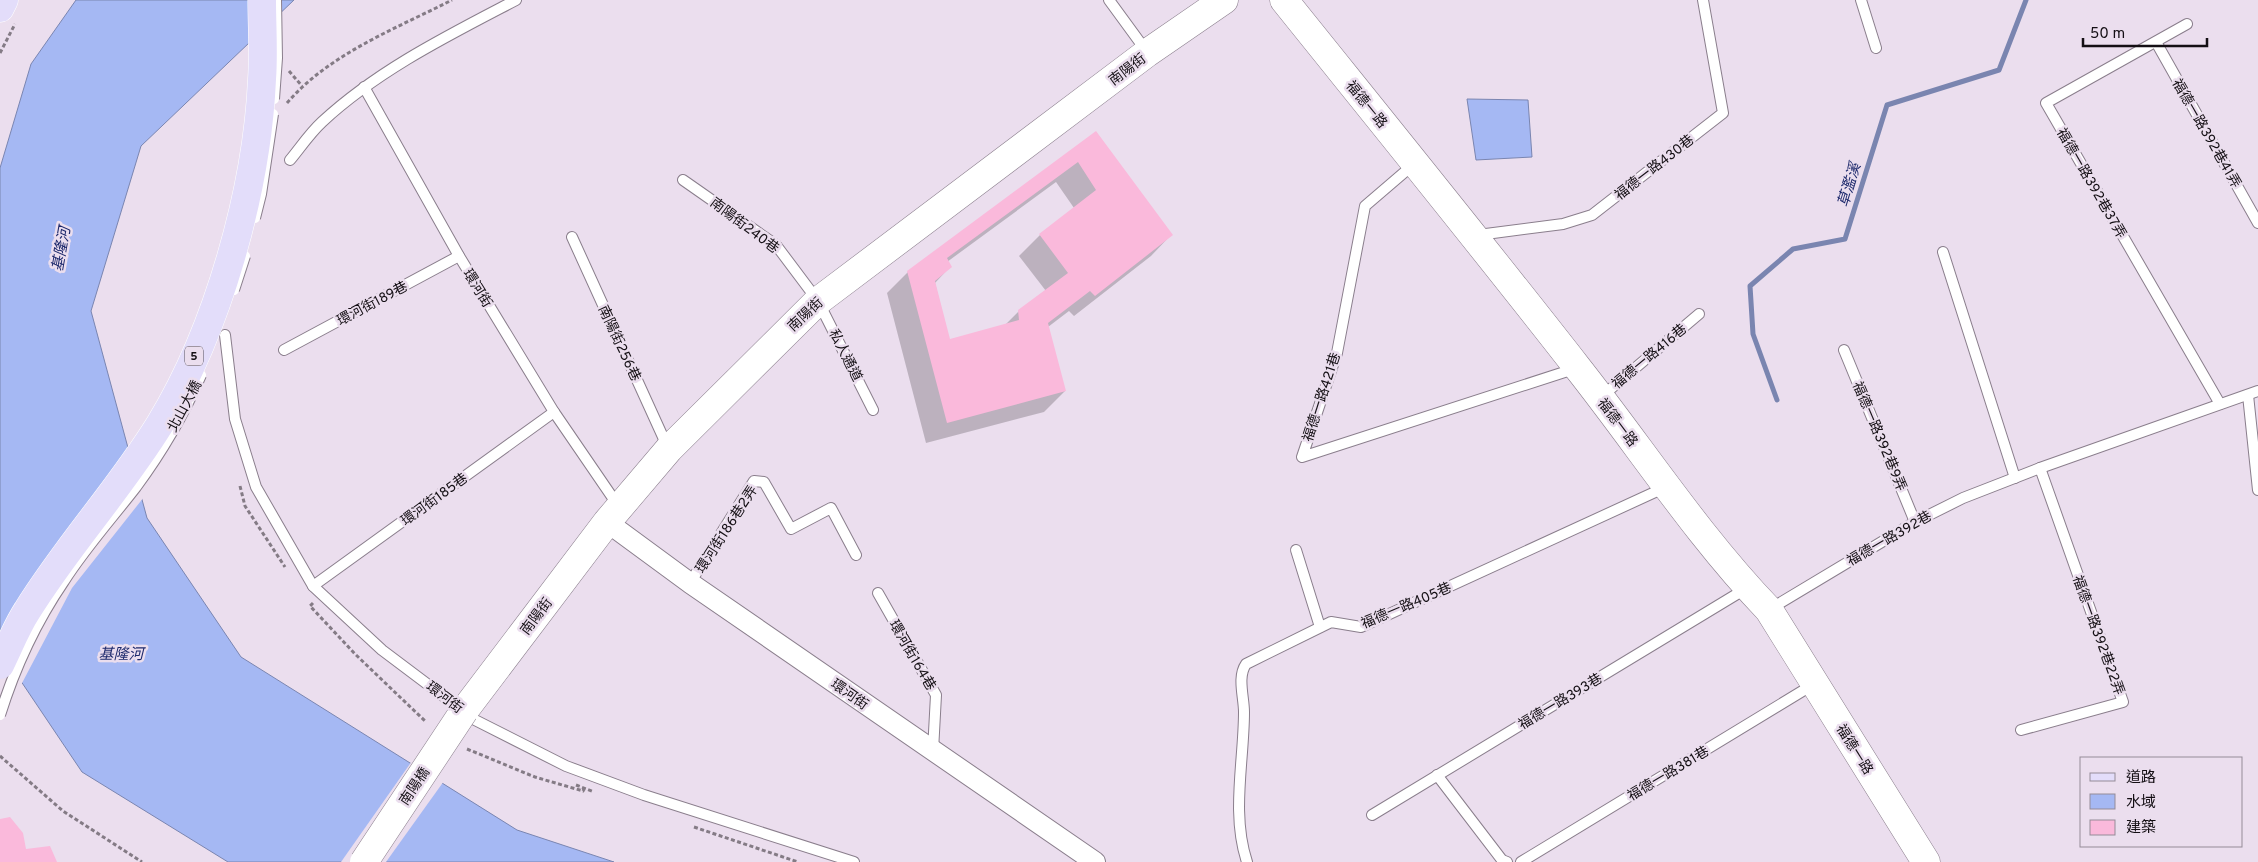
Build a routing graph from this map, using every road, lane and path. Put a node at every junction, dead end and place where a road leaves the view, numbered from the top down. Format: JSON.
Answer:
{"nodes":[{"id":1,"x":4,"y":0,"type":"edge"},
{"id":2,"x":262,"y":0,"type":"edge"},
{"id":3,"x":276,"y":0,"type":"edge"},
{"id":4,"x":452,"y":0,"type":"edge"},
{"id":5,"x":516,"y":0,"type":"edge"},
{"id":6,"x":1109,"y":0,"type":"edge"},
{"id":7,"x":1224,"y":0,"type":"edge"},
{"id":8,"x":1284,"y":0,"type":"edge"},
{"id":9,"x":1703,"y":0,"type":"edge"},
{"id":10,"x":1861,"y":0,"type":"edge"},
{"id":11,"x":0,"y":8,"type":"edge"},
{"id":12,"x":2187,"y":24,"type":"dead end"},
{"id":13,"x":2156,"y":42,"type":"junction"},
{"id":14,"x":1876,"y":48,"type":"dead end"},
{"id":15,"x":1148,"y":53,"type":"junction"},
{"id":16,"x":364,"y":87,"type":"junction"},
{"id":17,"x":284,"y":106,"type":"dead end"},
{"id":18,"x":290,"y":160,"type":"dead end"},
{"id":19,"x":1415,"y":163,"type":"junction"},
{"id":20,"x":683,"y":180,"type":"dead end"},
{"id":21,"x":2258,"y":223,"type":"edge"},
{"id":22,"x":252,"y":229,"type":"dead end"},
{"id":23,"x":1472,"y":236,"type":"junction"},
{"id":24,"x":572,"y":237,"type":"dead end"},
{"id":25,"x":247,"y":247,"type":"dead end"},
{"id":26,"x":1943,"y":252,"type":"dead end"},
{"id":27,"x":459,"y":256,"type":"junction"},
{"id":28,"x":231,"y":299,"type":"dead end"},
{"id":29,"x":818,"y":301,"type":"junction"},
{"id":30,"x":1699,"y":314,"type":"dead end"},
{"id":31,"x":222,"y":324,"type":"dead end"},
{"id":32,"x":225,"y":335,"type":"dead end"},
{"id":33,"x":215,"y":341,"type":"dead end"},
{"id":34,"x":284,"y":350,"type":"dead end"},
{"id":35,"x":1844,"y":350,"type":"dead end"},
{"id":36,"x":204,"y":366,"type":"dead end"},
{"id":37,"x":1578,"y":368,"type":"junction"},
{"id":38,"x":2253,"y":393,"type":"edge"},
{"id":39,"x":1600,"y":398,"type":"junction"},
{"id":40,"x":2220,"y":404,"type":"junction"},
{"id":41,"x":873,"y":410,"type":"dead end"},
{"id":42,"x":554,"y":412,"type":"junction"},
{"id":43,"x":669,"y":449,"type":"junction"},
{"id":44,"x":2040,"y":468,"type":"junction"},
{"id":45,"x":239,"y":478,"type":"dead end"},
{"id":46,"x":2014,"y":478,"type":"junction"},
{"id":47,"x":1666,"y":487,"type":"junction"},
{"id":48,"x":2258,"y":490,"type":"edge"},
{"id":49,"x":613,"y":515,"type":"junction"},
{"id":50,"x":1916,"y":522,"type":"junction"},
{"id":51,"x":1296,"y":550,"type":"dead end"},
{"id":52,"x":856,"y":554,"type":"dead end"},
{"id":53,"x":288,"y":571,"type":"dead end"},
{"id":54,"x":690,"y":584,"type":"junction"},
{"id":55,"x":313,"y":586,"type":"junction"},
{"id":56,"x":1747,"y":587,"type":"junction"},
{"id":57,"x":878,"y":593,"type":"dead end"},
{"id":58,"x":313,"y":603,"type":"dead end"},
{"id":59,"x":1769,"y":610,"type":"junction"},
{"id":60,"x":1320,"y":627,"type":"junction"},
{"id":61,"x":0,"y":665,"type":"edge"},
{"id":62,"x":1814,"y":684,"type":"junction"},
{"id":63,"x":464,"y":711,"type":"junction"},
{"id":64,"x":0,"y":715,"type":"edge"},
{"id":65,"x":425,"y":721,"type":"dead end"},
{"id":66,"x":2021,"y":730,"type":"dead end"},
{"id":67,"x":467,"y":749,"type":"dead end"},
{"id":68,"x":933,"y":751,"type":"junction"},
{"id":69,"x":0,"y":756,"type":"edge"},
{"id":70,"x":1437,"y":775,"type":"junction"},
{"id":71,"x":584,"y":789,"type":"dead end"},
{"id":72,"x":1372,"y":815,"type":"dead end"},
{"id":73,"x":142,"y":862,"type":"edge"},
{"id":74,"x":364,"y":862,"type":"edge"},
{"id":75,"x":854,"y":862,"type":"edge"},
{"id":76,"x":1095,"y":862,"type":"edge"},
{"id":77,"x":1247,"y":862,"type":"edge"},
{"id":78,"x":1507,"y":862,"type":"edge"},
{"id":79,"x":1521,"y":862,"type":"edge"},
{"id":80,"x":1926,"y":862,"type":"edge"}],
"edges":[{"from":1,"to":11,"type":"main road"},
{"from":2,"to":61,"type":"main road","name":"北山大橋","number":"5","bridge":true},
{"from":3,"to":22,"type":"lane","bridge":true},
{"from":4,"to":17,"type":"path"},
{"from":5,"to":16,"type":"lane"},
{"from":6,"to":15,"type":"lane"},
{"from":7,"to":15,"type":"street","name":"南陽街"},
{"from":8,"to":19,"type":"street","name":"福德一路"},
{"from":9,"to":23,"type":"lane","name":"福德一路430巷"},
{"from":10,"to":14,"type":"lane"},
{"from":12,"to":13,"type":"lane","name":"福德一路392巷37弄"},
{"from":13,"to":21,"type":"lane","name":"福德一路392巷41弄"},
{"from":13,"to":40,"type":"lane","name":"福德一路392巷37弄"},
{"from":15,"to":29,"type":"street","name":"南陽街"},
{"from":16,"to":18,"type":"lane"},
{"from":16,"to":27,"type":"lane","name":"環河街"},
{"from":19,"to":23,"type":"street","name":"福德一路"},
{"from":19,"to":37,"type":"lane","name":"福德一路421巷"},
{"from":20,"to":29,"type":"lane","name":"南陽街240巷"},
{"from":23,"to":37,"type":"street","name":"福德一路"},
{"from":24,"to":43,"type":"lane","name":"南陽街256巷"},
{"from":25,"to":28,"type":"lane","bridge":true},
{"from":26,"to":46,"type":"lane"},
{"from":27,"to":34,"type":"lane","name":"環河街189巷"},
{"from":27,"to":42,"type":"lane","name":"環河街"},
{"from":29,"to":41,"type":"lane","name":"私人通道"},
{"from":29,"to":43,"type":"street","name":"南陽街"},
{"from":30,"to":39,"type":"lane","name":"福德一路416巷"},
{"from":31,"to":33,"type":"lane"},
{"from":32,"to":55,"type":"lane","name":"環河街"},
{"from":35,"to":50,"type":"lane","name":"福德一路392巷9弄"},
{"from":36,"to":64,"type":"lane","name":"北山大橋","bridge":true},
{"from":37,"to":39,"type":"street","name":"福德一路"},
{"from":38,"to":40,"type":"lane","name":"福德一路392巷"},
{"from":38,"to":48,"type":"lane"},
{"from":39,"to":47,"type":"street","name":"福德一路"},
{"from":40,"to":44,"type":"lane","name":"福德一路392巷"},
{"from":42,"to":49,"type":"lane","name":"環河街"},
{"from":42,"to":55,"type":"lane","name":"環河街185巷"},
{"from":43,"to":49,"type":"street","name":"南陽街"},
{"from":44,"to":46,"type":"lane","name":"福德一路392巷"},
{"from":44,"to":66,"type":"lane","name":"福德一路392巷22弄"},
{"from":45,"to":53,"type":"path"},
{"from":46,"to":50,"type":"lane","name":"福德一路392巷"},
{"from":47,"to":56,"type":"street","name":"福德一路"},
{"from":47,"to":60,"type":"lane","name":"福德一路405巷"},
{"from":49,"to":54,"type":"street","name":"環河街"},
{"from":49,"to":63,"type":"street","name":"南陽街"},
{"from":50,"to":59,"type":"lane","name":"福德一路392巷"},
{"from":51,"to":60,"type":"lane"},
{"from":52,"to":54,"type":"lane","name":"環河街186巷2弄"},
{"from":54,"to":68,"type":"street","name":"環河街"},
{"from":55,"to":63,"type":"lane","name":"環河街"},
{"from":56,"to":59,"type":"street","name":"福德一路"},
{"from":56,"to":70,"type":"lane","name":"福德一路393巷"},
{"from":57,"to":68,"type":"lane","name":"環河街164巷"},
{"from":58,"to":65,"type":"path"},
{"from":59,"to":62,"type":"street","name":"福德一路"},
{"from":60,"to":77,"type":"lane","name":"福德一路405巷"},
{"from":62,"to":79,"type":"lane","name":"福德一路381巷"},
{"from":62,"to":80,"type":"street","name":"福德一路"},
{"from":63,"to":74,"type":"street","name":"南陽橋","bridge":true},
{"from":63,"to":75,"type":"lane","name":"環河街"},
{"from":67,"to":71,"type":"path"},
{"from":68,"to":76,"type":"street","name":"環河街"},
{"from":69,"to":73,"type":"path"},
{"from":70,"to":72,"type":"lane","name":"福德一路393巷"},
{"from":70,"to":78,"type":"lane"}]}
